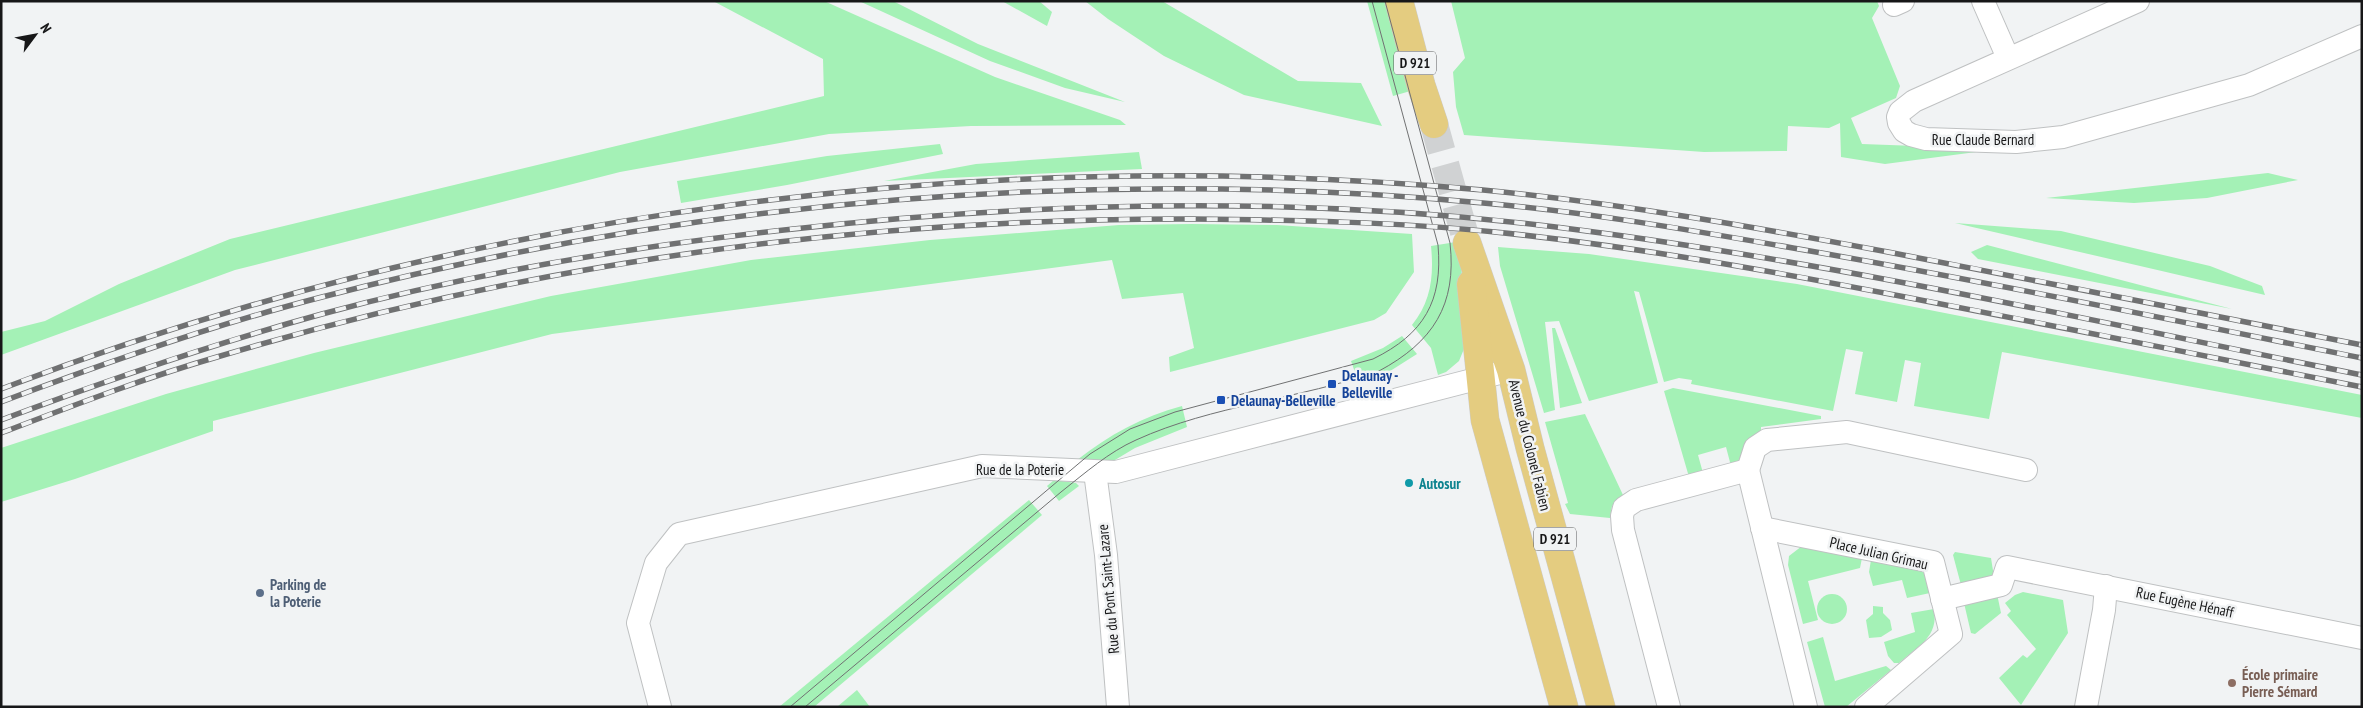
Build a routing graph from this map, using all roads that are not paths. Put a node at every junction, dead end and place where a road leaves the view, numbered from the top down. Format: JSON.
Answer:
{"nodes":[{"id":1,"x":1399,"y":1,"type":"edge"},
{"id":2,"x":1418,"y":1,"type":"edge"},
{"id":3,"x":1983,"y":1,"type":"edge"},
{"id":4,"x":2138,"y":1,"type":"edge"},
{"id":5,"x":2362,"y":36,"type":"edge"},
{"id":6,"x":2008,"y":58,"type":"junction"},
{"id":7,"x":1511,"y":370,"type":"junction"},
{"id":8,"x":1479,"y":378,"type":"junction"},
{"id":9,"x":1748,"y":470,"type":"junction"},
{"id":10,"x":2026,"y":470,"type":"dead end"},
{"id":11,"x":1095,"y":472,"type":"junction"},
{"id":12,"x":1762,"y":528,"type":"junction"},
{"id":13,"x":2106,"y":586,"type":"junction"},
{"id":14,"x":1942,"y":599,"type":"junction"},
{"id":15,"x":2362,"y":638,"type":"edge"},
{"id":16,"x":660,"y":707,"type":"edge"},
{"id":17,"x":1118,"y":707,"type":"edge"},
{"id":18,"x":1564,"y":707,"type":"edge"},
{"id":19,"x":1601,"y":707,"type":"edge"},
{"id":20,"x":1669,"y":707,"type":"edge"},
{"id":21,"x":1806,"y":707,"type":"edge"},
{"id":22,"x":1866,"y":707,"type":"edge"},
{"id":23,"x":2086,"y":707,"type":"edge"}],
"edges":[{"from":1,"to":2,"type":"main road","number":"D 921"},
{"from":3,"to":6,"type":"street"},
{"from":4,"to":6,"type":"street","name":"Rue Claude Bernard"},
{"from":5,"to":6,"type":"street","name":"Rue Claude Bernard"},
{"from":7,"to":8,"type":"street","name":"Rue de la Poterie"},
{"from":7,"to":8,"type":"main road","name":"Avenue du Colonel Fabien","number":"D 921"},
{"from":7,"to":19,"type":"main road","name":"Avenue du Colonel Fabien","number":"D 921"},
{"from":8,"to":11,"type":"street","name":"Rue de la Poterie"},
{"from":8,"to":18,"type":"main road","number":"D 921"},
{"from":9,"to":10,"type":"street"},
{"from":9,"to":12,"type":"street"},
{"from":9,"to":20,"type":"street"},
{"from":11,"to":16,"type":"street","name":"Rue de la Poterie"},
{"from":11,"to":17,"type":"street","name":"Rue du Pont Saint-Lazare"},
{"from":12,"to":14,"type":"street","name":"Place Julian Grimau"},
{"from":12,"to":21,"type":"street"},
{"from":13,"to":14,"type":"street","name":"Rue Eugène Hénaff"},
{"from":13,"to":15,"type":"street","name":"Rue Eugène Hénaff"},
{"from":13,"to":23,"type":"street"},
{"from":14,"to":22,"type":"street","name":"Place Julian Grimau"}]}
